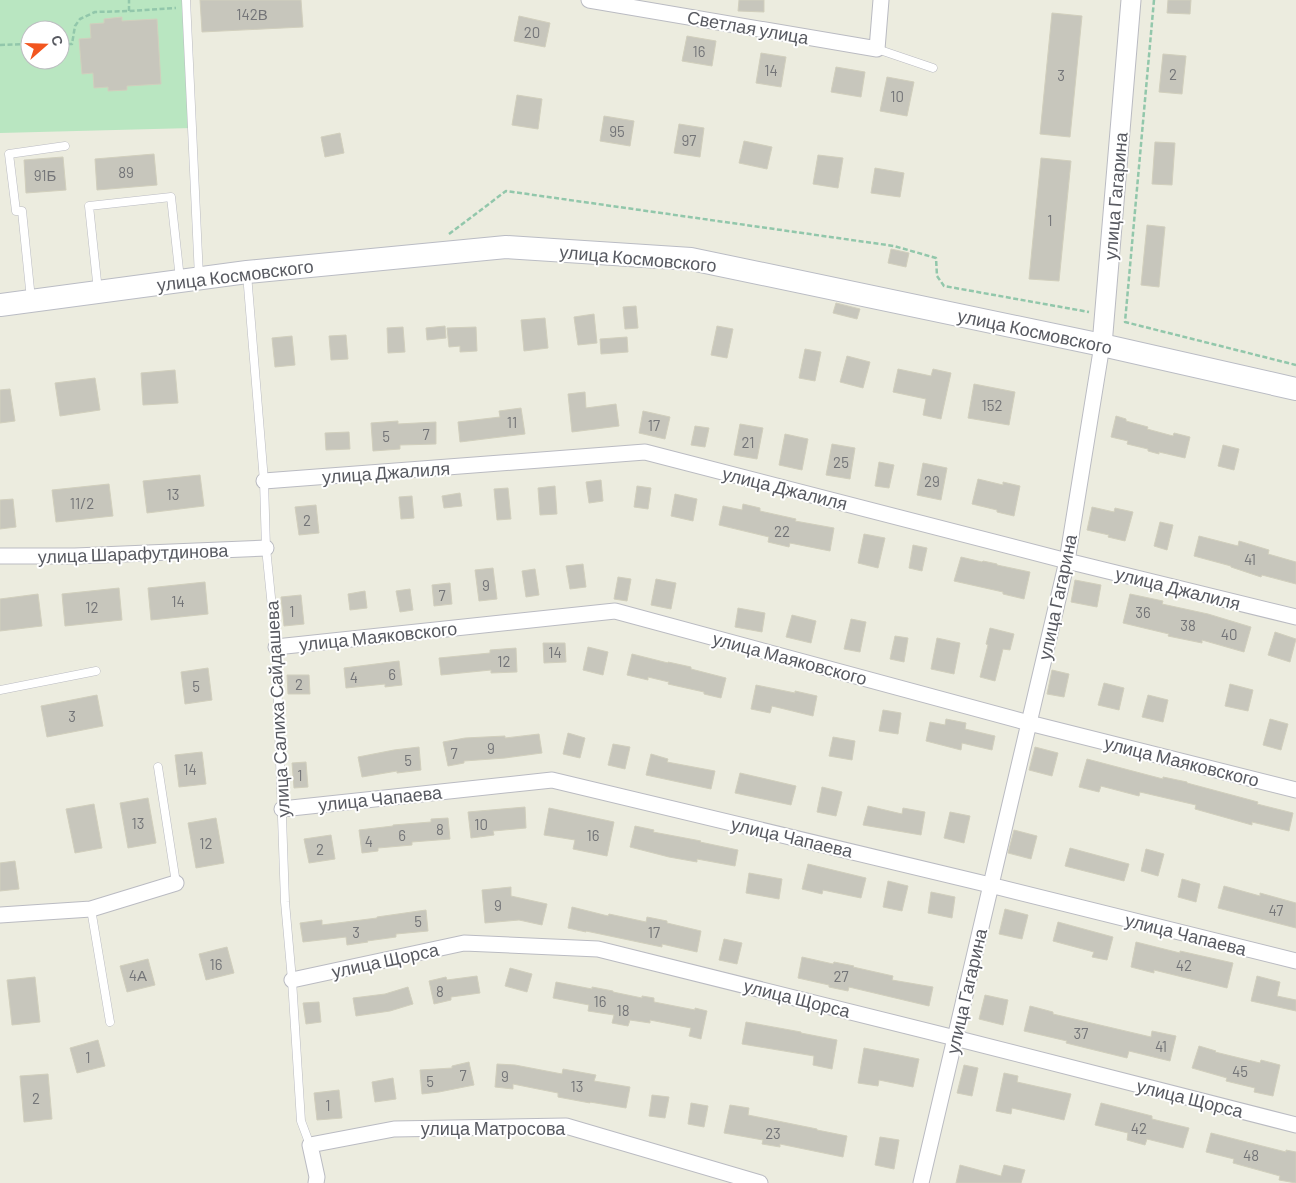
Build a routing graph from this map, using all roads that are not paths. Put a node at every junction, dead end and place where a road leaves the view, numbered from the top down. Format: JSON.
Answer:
{"nodes":[{"id":1,"x":186,"y":0,"type":"edge"},
{"id":2,"x":589,"y":0,"type":"edge"},
{"id":3,"x":881,"y":0,"type":"edge"},
{"id":4,"x":1131,"y":0,"type":"edge"},
{"id":5,"x":878,"y":49,"type":"junction"},
{"id":6,"x":934,"y":68,"type":"dead end"},
{"id":7,"x":65,"y":146,"type":"dead end"},
{"id":8,"x":247,"y":272,"type":"junction"},
{"id":9,"x":190,"y":280,"type":"junction"},
{"id":10,"x":98,"y":292,"type":"junction"},
{"id":11,"x":32,"y":301,"type":"junction"},
{"id":12,"x":0,"y":305,"type":"edge"},
{"id":13,"x":1102,"y":345,"type":"junction"},
{"id":14,"x":1296,"y":389,"type":"edge"},
{"id":15,"x":264,"y":480,"type":"junction"},
{"id":16,"x":266,"y":548,"type":"junction"},
{"id":17,"x":0,"y":556,"type":"edge"},
{"id":18,"x":1067,"y":561,"type":"junction"},
{"id":19,"x":1296,"y":617,"type":"edge"},
{"id":20,"x":276,"y":648,"type":"junction"},
{"id":21,"x":96,"y":671,"type":"dead end"},
{"id":22,"x":0,"y":690,"type":"edge"},
{"id":23,"x":1029,"y":723,"type":"junction"},
{"id":24,"x":158,"y":767,"type":"dead end"},
{"id":25,"x":1296,"y":790,"type":"edge"},
{"id":26,"x":282,"y":809,"type":"junction"},
{"id":27,"x":176,"y":882,"type":"joint"},
{"id":28,"x":990,"y":885,"type":"junction"},
{"id":29,"x":91,"y":909,"type":"junction"},
{"id":30,"x":0,"y":915,"type":"edge"},
{"id":31,"x":1296,"y":961,"type":"edge"},
{"id":32,"x":292,"y":980,"type":"junction"},
{"id":33,"x":110,"y":1022,"type":"dead end"},
{"id":34,"x":955,"y":1038,"type":"junction"},
{"id":35,"x":1296,"y":1125,"type":"edge"},
{"id":36,"x":310,"y":1144,"type":"junction"},
{"id":37,"x":316,"y":1183,"type":"edge"},
{"id":38,"x":760,"y":1183,"type":"edge"},
{"id":39,"x":921,"y":1183,"type":"edge"}],
"edges":[{"from":1,"to":9,"type":"lane"},
{"from":2,"to":5,"type":"street","name":"Светлая улица"},
{"from":3,"to":5,"type":"street"},
{"from":4,"to":13,"type":"street","name":"улица Гагарина"},
{"from":5,"to":6,"type":"lane"},
{"from":7,"to":11,"type":"lane"},
{"from":8,"to":9,"type":"main road","name":"улица Космовского"},
{"from":8,"to":13,"type":"main road","name":"улица Космовского"},
{"from":8,"to":15,"type":"lane","name":"улица Салиха Сайдашева"},
{"from":9,"to":10,"type":"main road","name":"улица Космовского"},
{"from":9,"to":10,"type":"lane"},
{"from":10,"to":11,"type":"main road","name":"улица Космовского"},
{"from":11,"to":12,"type":"main road","name":"улица Космовского"},
{"from":13,"to":14,"type":"main road","name":"улица Космовского"},
{"from":13,"to":18,"type":"street","name":"улица Гагарина"},
{"from":15,"to":16,"type":"lane","name":"улица Салиха Сайдашева"},
{"from":15,"to":18,"type":"street","name":"улица Джалиля"},
{"from":16,"to":17,"type":"street","name":"улица Шарафутдинова"},
{"from":16,"to":20,"type":"lane","name":"улица Салиха Сайдашева"},
{"from":18,"to":19,"type":"street","name":"улица Джалиля"},
{"from":18,"to":23,"type":"street","name":"улица Гагарина"},
{"from":20,"to":23,"type":"street","name":"улица Маяковского"},
{"from":20,"to":26,"type":"lane","name":"улица Салиха Сайдашева"},
{"from":21,"to":22,"type":"lane"},
{"from":23,"to":25,"type":"street","name":"улица Маяковского"},
{"from":23,"to":28,"type":"street","name":"улица Гагарина"},
{"from":24,"to":27,"type":"lane"},
{"from":26,"to":28,"type":"street","name":"улица Чапаева"},
{"from":26,"to":32,"type":"lane","name":"улица Салиха Сайдашева"},
{"from":27,"to":29,"type":"street"},
{"from":28,"to":31,"type":"street","name":"улица Чапаева"},
{"from":28,"to":34,"type":"street","name":"улица Гагарина"},
{"from":29,"to":30,"type":"street"},
{"from":29,"to":33,"type":"lane"},
{"from":32,"to":34,"type":"street","name":"улица Щорса"},
{"from":32,"to":36,"type":"lane","name":"улица Салиха Сайдашева"},
{"from":34,"to":35,"type":"street","name":"улица Щорса"},
{"from":34,"to":39,"type":"street","name":"улица Гагарина"},
{"from":36,"to":37,"type":"street"},
{"from":36,"to":38,"type":"street","name":"улица Матросова"}]}
